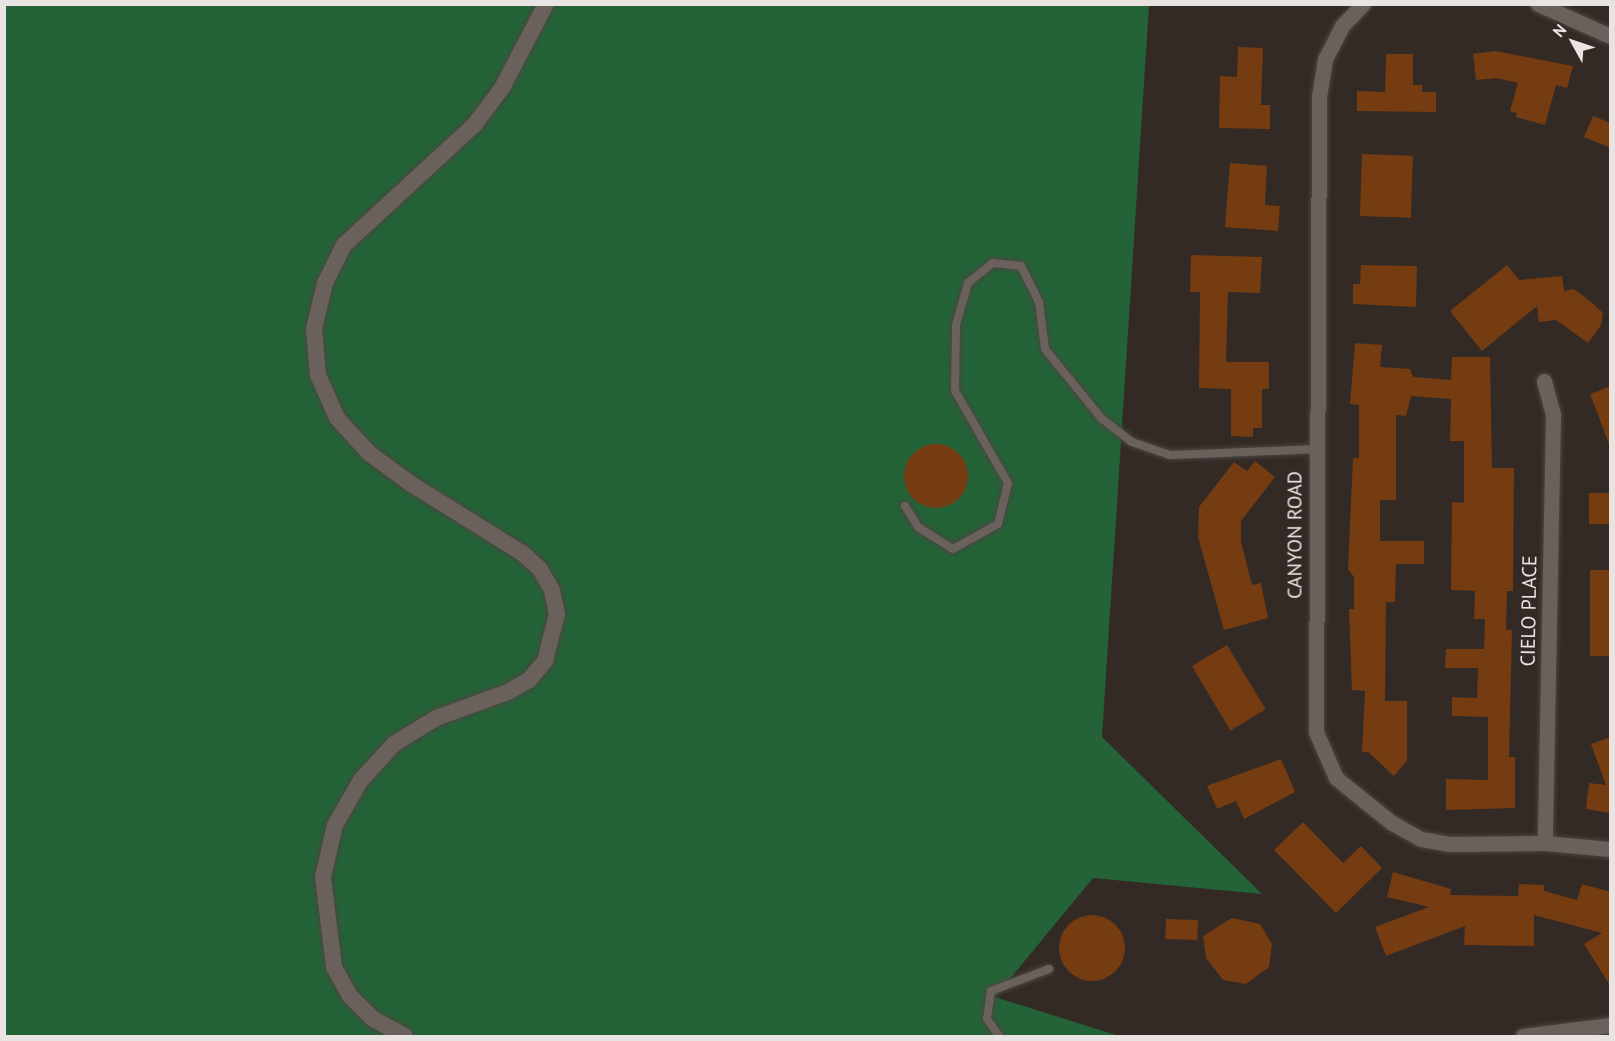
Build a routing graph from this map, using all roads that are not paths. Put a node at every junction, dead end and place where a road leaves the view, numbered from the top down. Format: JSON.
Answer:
{"nodes":[{"id":1,"x":546,"y":4,"type":"edge"},
{"id":2,"x":1363,"y":4,"type":"edge"},
{"id":3,"x":1538,"y":4,"type":"edge"},
{"id":4,"x":1611,"y":36,"type":"edge"},
{"id":5,"x":1544,"y":381,"type":"dead end"},
{"id":6,"x":1317,"y":449,"type":"junction"},
{"id":7,"x":905,"y":506,"type":"dead end"},
{"id":8,"x":1545,"y":843,"type":"junction"},
{"id":9,"x":1611,"y":849,"type":"edge"},
{"id":10,"x":1049,"y":969,"type":"dead end"},
{"id":11,"x":1611,"y":1025,"type":"edge"},
{"id":12,"x":405,"y":1036,"type":"edge"},
{"id":13,"x":999,"y":1036,"type":"edge"},
{"id":14,"x":1523,"y":1036,"type":"edge"}],
"edges":[{"from":1,"to":12,"type":"street"},
{"from":2,"to":6,"type":"street","name":"CANYON ROAD"},
{"from":3,"to":4,"type":"street"},
{"from":5,"to":8,"type":"street","name":"CIELO PLACE"},
{"from":6,"to":7,"type":"lane"},
{"from":6,"to":8,"type":"street","name":"CANYON ROAD"},
{"from":8,"to":9,"type":"street","name":"CANYON ROAD"},
{"from":10,"to":13,"type":"lane"},
{"from":11,"to":14,"type":"street"}]}
